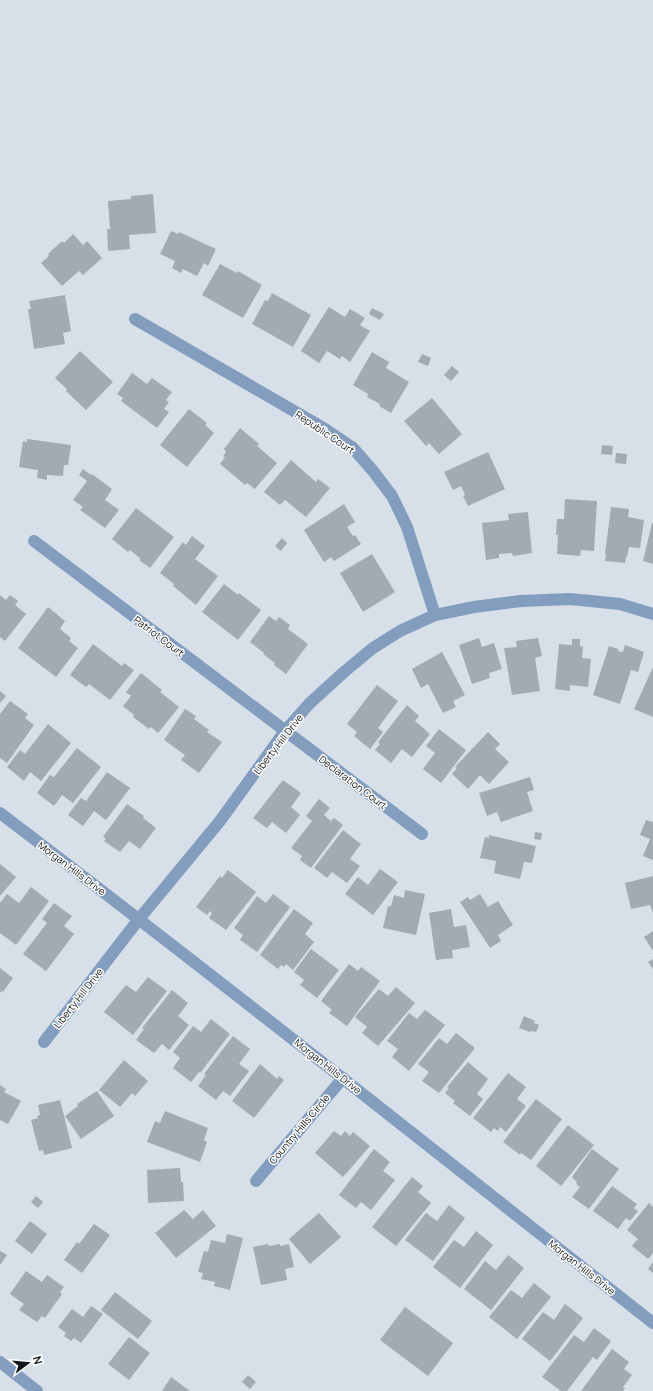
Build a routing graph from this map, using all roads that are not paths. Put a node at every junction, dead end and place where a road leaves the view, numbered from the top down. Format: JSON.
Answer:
{"nodes":[{"id":1,"x":135,"y":319,"type":"dead end"},
{"id":2,"x":34,"y":541,"type":"dead end"},
{"id":3,"x":653,"y":614,"type":"edge"},
{"id":4,"x":436,"y":615,"type":"junction"},
{"id":5,"x":285,"y":731,"type":"junction"},
{"id":6,"x":0,"y":813,"type":"edge"},
{"id":7,"x":422,"y":834,"type":"dead end"},
{"id":8,"x":139,"y":919,"type":"junction"},
{"id":9,"x":44,"y":1042,"type":"dead end"},
{"id":10,"x":343,"y":1078,"type":"junction"},
{"id":11,"x":256,"y":1181,"type":"dead end"},
{"id":12,"x":653,"y":1323,"type":"edge"},
{"id":13,"x":0,"y":1362,"type":"edge"},
{"id":14,"x":37,"y":1391,"type":"edge"}],
"edges":[{"from":1,"to":4,"type":"street","name":"Republic Court"},
{"from":2,"to":5,"type":"street","name":"Patriot Court"},
{"from":3,"to":4,"type":"street","name":"Liberty Hill Drive"},
{"from":4,"to":5,"type":"street","name":"Liberty Hill Drive"},
{"from":5,"to":7,"type":"street","name":"Declaration Court"},
{"from":5,"to":8,"type":"street","name":"Liberty Hill Drive"},
{"from":6,"to":8,"type":"street","name":"Morgan Hills Drive"},
{"from":8,"to":9,"type":"street","name":"Liberty Hill Drive"},
{"from":8,"to":10,"type":"street","name":"Morgan Hills Drive"},
{"from":10,"to":11,"type":"street","name":"Country Hills Circle"},
{"from":10,"to":12,"type":"street","name":"Morgan Hills Drive"},
{"from":13,"to":14,"type":"street"}]}
